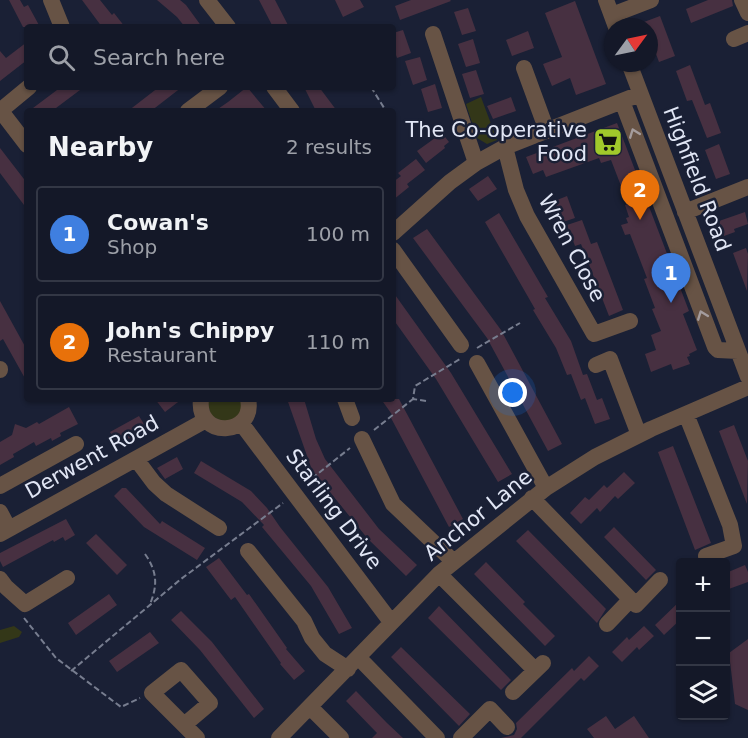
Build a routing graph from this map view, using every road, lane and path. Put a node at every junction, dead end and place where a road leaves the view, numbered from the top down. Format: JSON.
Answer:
{"nodes":[{"id":1,"x":51,"y":0,"type":"edge"},
{"id":2,"x":207,"y":0,"type":"edge"},
{"id":3,"x":651,"y":0,"type":"edge"},
{"id":4,"x":742,"y":0,"type":"edge"},
{"id":5,"x":748,"y":13,"type":"edge"},
{"id":6,"x":611,"y":14,"type":"edge"},
{"id":7,"x":61,"y":24,"type":"edge"},
{"id":8,"x":226,"y":24,"type":"edge"},
{"id":9,"x":433,"y":34,"type":"dead end"},
{"id":10,"x":524,"y":68,"type":"dead end"},
{"id":11,"x":632,"y":72,"type":"edge"},
{"id":12,"x":25,"y":90,"type":"edge"},
{"id":13,"x":216,"y":90,"type":"edge"},
{"id":14,"x":276,"y":90,"type":"edge"},
{"id":15,"x":373,"y":90,"type":"edge"},
{"id":16,"x":640,"y":94,"type":"junction"},
{"id":17,"x":622,"y":101,"type":"junction"},
{"id":18,"x":192,"y":108,"type":"edge"},
{"id":19,"x":290,"y":108,"type":"edge"},
{"id":20,"x":384,"y":108,"type":"edge"},
{"id":21,"x":0,"y":111,"type":"edge"},
{"id":22,"x":547,"y":130,"type":"junction"},
{"id":23,"x":24,"y":141,"type":"edge"},
{"id":24,"x":505,"y":147,"type":"junction"},
{"id":25,"x":476,"y":164,"type":"junction"},
{"id":26,"x":748,"y":187,"type":"edge"},
{"id":27,"x":685,"y":212,"type":"junction"},
{"id":28,"x":396,"y":230,"type":"edge"},
{"id":29,"x":396,"y":254,"type":"edge"},
{"id":30,"x":630,"y":321,"type":"dead end"},
{"id":31,"x":461,"y":345,"type":"dead end"},
{"id":32,"x":738,"y":351,"type":"junction"},
{"id":33,"x":477,"y":363,"type":"dead end"},
{"id":34,"x":596,"y":365,"type":"dead end"},
{"id":35,"x":748,"y":377,"type":"edge"},
{"id":36,"x":416,"y":386,"type":"dead end"},
{"id":37,"x":748,"y":387,"type":"edge"},
{"id":38,"x":426,"y":401,"type":"dead end"},
{"id":39,"x":201,"y":402,"type":"edge"},
{"id":40,"x":248,"y":402,"type":"edge"},
{"id":41,"x":346,"y":402,"type":"edge"},
{"id":42,"x":686,"y":414,"type":"junction"},
{"id":43,"x":352,"y":418,"type":"dead end"},
{"id":44,"x":206,"y":420,"type":"junction"},
{"id":45,"x":241,"y":423,"type":"junction"},
{"id":46,"x":639,"y":435,"type":"junction"},
{"id":47,"x":362,"y":439,"type":"dead end"},
{"id":48,"x":76,"y":444,"type":"dead end"},
{"id":49,"x":136,"y":459,"type":"junction"},
{"id":50,"x":0,"y":486,"type":"edge"},
{"id":51,"x":546,"y":488,"type":"junction"},
{"id":52,"x":295,"y":495,"type":"junction"},
{"id":53,"x":532,"y":498,"type":"junction"},
{"id":54,"x":0,"y":512,"type":"edge"},
{"id":55,"x":219,"y":528,"type":"dead end"},
{"id":56,"x":5,"y":532,"type":"edge"},
{"id":57,"x":248,"y":550,"type":"dead end"},
{"id":58,"x":146,"y":554,"type":"dead end"},
{"id":59,"x":706,"y":556,"type":"dead end"},
{"id":60,"x":454,"y":562,"type":"junction"},
{"id":61,"x":439,"y":574,"type":"junction"},
{"id":62,"x":68,"y":578,"type":"dead end"},
{"id":63,"x":0,"y":579,"type":"edge"},
{"id":64,"x":660,"y":580,"type":"dead end"},
{"id":65,"x":630,"y":600,"type":"junction"},
{"id":66,"x":149,"y":607,"type":"junction"},
{"id":67,"x":17,"y":612,"type":"dead end"},
{"id":68,"x":391,"y":622,"type":"junction"},
{"id":69,"x":607,"y":624,"type":"dead end"},
{"id":70,"x":353,"y":664,"type":"junction"},
{"id":71,"x":71,"y":671,"type":"junction"},
{"id":72,"x":513,"y":692,"type":"dead end"},
{"id":73,"x":152,"y":693,"type":"junction"},
{"id":74,"x":310,"y":707,"type":"junction"},
{"id":75,"x":184,"y":725,"type":"junction"},
{"id":76,"x":507,"y":727,"type":"dead end"},
{"id":77,"x":196,"y":738,"type":"edge"},
{"id":78,"x":279,"y":738,"type":"edge"},
{"id":79,"x":341,"y":738,"type":"edge"},
{"id":80,"x":437,"y":738,"type":"edge"},
{"id":81,"x":461,"y":738,"type":"edge"}],
"edges":[{"from":1,"to":7,"type":"street"},
{"from":2,"to":8,"type":"street"},
{"from":3,"to":6,"type":"street"},
{"from":4,"to":5,"type":"street"},
{"from":9,"to":25,"type":"street"},
{"from":10,"to":22,"type":"street"},
{"from":11,"to":16,"type":"street","name":"Highfield Road"},
{"from":12,"to":21,"type":"street"},
{"from":13,"to":18,"type":"street"},
{"from":14,"to":19,"type":"street"},
{"from":15,"to":20,"type":"path"},
{"from":16,"to":17,"type":"street"},
{"from":16,"to":27,"type":"street","name":"Highfield Road"},
{"from":17,"to":22,"type":"street"},
{"from":32,"to":17,"type":"street","one_way":true},
{"from":21,"to":23,"type":"street"},
{"from":22,"to":24,"type":"street"},
{"from":24,"to":25,"type":"street"},
{"from":24,"to":30,"type":"street","name":"Wren Close"},
{"from":25,"to":28,"type":"street"},
{"from":26,"to":27,"type":"street"},
{"from":27,"to":32,"type":"street","name":"Highfield Road"},
{"from":29,"to":31,"type":"street"},
{"from":32,"to":35,"type":"street","name":"Highfield Road"},
{"from":33,"to":51,"type":"street"},
{"from":34,"to":46,"type":"street"},
{"from":36,"to":38,"type":"path"},
{"from":37,"to":42,"type":"street","name":"Anchor Lane"},
{"from":39,"to":44,"type":"street"},
{"from":40,"to":45,"type":"street"},
{"from":41,"to":43,"type":"street"},
{"from":42,"to":46,"type":"street","name":"Anchor Lane"},
{"from":42,"to":59,"type":"street"},
{"from":44,"to":45,"type":"street"},
{"from":44,"to":49,"type":"street","name":"Derwent Road"},
{"from":45,"to":52,"type":"street","name":"Starling Drive"},
{"from":46,"to":51,"type":"street","name":"Anchor Lane"},
{"from":47,"to":60,"type":"street"},
{"from":48,"to":50,"type":"street"},
{"from":49,"to":55,"type":"street"},
{"from":49,"to":56,"type":"street","name":"Derwent Road"},
{"from":51,"to":53,"type":"street","name":"Anchor Lane"},
{"from":52,"to":66,"type":"path"},
{"from":52,"to":68,"type":"street","name":"Starling Drive"},
{"from":53,"to":60,"type":"street","name":"Anchor Lane"},
{"from":53,"to":65,"type":"street"},
{"from":54,"to":56,"type":"street"},
{"from":57,"to":70,"type":"street"},
{"from":58,"to":66,"type":"path"},
{"from":60,"to":61,"type":"street","name":"Anchor Lane"},
{"from":61,"to":68,"type":"street","name":"Anchor Lane"},
{"from":61,"to":72,"type":"street"},
{"from":62,"to":63,"type":"street"},
{"from":64,"to":65,"type":"street"},
{"from":65,"to":69,"type":"street"},
{"from":66,"to":71,"type":"path"},
{"from":67,"to":71,"type":"path"},
{"from":68,"to":70,"type":"street","name":"Anchor Lane"},
{"from":70,"to":74,"type":"street","name":"Anchor Lane"},
{"from":70,"to":80,"type":"street"},
{"from":71,"to":73,"type":"path"},
{"from":73,"to":75,"type":"street"},
{"from":73,"to":75,"type":"street"},
{"from":74,"to":78,"type":"street","name":"Anchor Lane"},
{"from":74,"to":79,"type":"street"},
{"from":75,"to":77,"type":"street"},
{"from":76,"to":81,"type":"street"}]}
